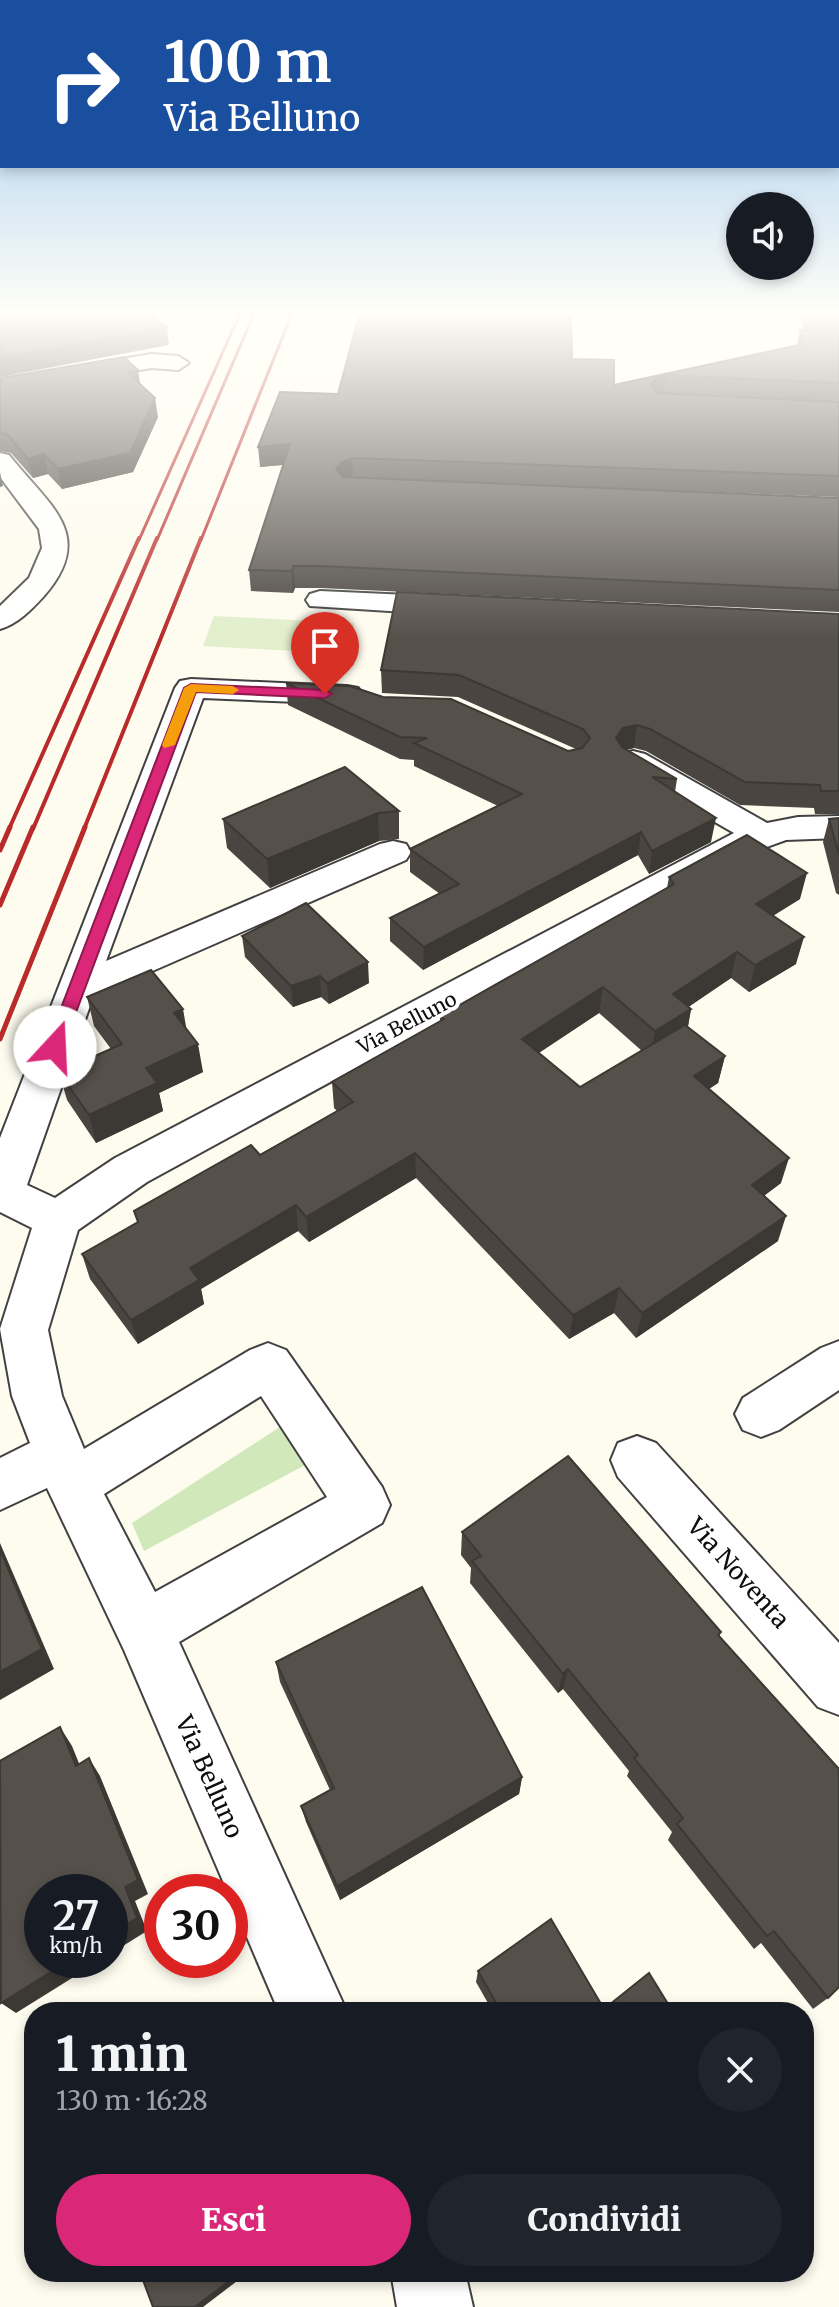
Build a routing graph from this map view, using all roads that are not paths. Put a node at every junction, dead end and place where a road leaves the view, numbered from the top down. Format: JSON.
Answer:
{"nodes":[{"id":1,"x":0,"y":460,"type":"edge"},
{"id":2,"x":320,"y":600,"type":"dead end"},
{"id":3,"x":478,"y":607,"type":"edge"},
{"id":4,"x":0,"y":620,"type":"edge"},
{"id":5,"x":374,"y":703,"type":"edge"},
{"id":6,"x":633,"y":761,"type":"edge"},
{"id":7,"x":839,"y":827,"type":"edge"},
{"id":8,"x":761,"y":834,"type":"junction"},
{"id":9,"x":393,"y":852,"type":"dead end"},
{"id":10,"x":76,"y":989,"type":"junction"},
{"id":11,"x":1,"y":1196,"type":"edge"},
{"id":12,"x":58,"y":1220,"type":"junction"},
{"id":13,"x":836,"y":1371,"type":"edge"},
{"id":14,"x":761,"y":1414,"type":"dead end"},
{"id":15,"x":637,"y":1460,"type":"dead end"},
{"id":16,"x":66,"y":1470,"type":"junction"},
{"id":17,"x":0,"y":1485,"type":"edge"},
{"id":18,"x":144,"y":1630,"type":"junction"},
{"id":19,"x":839,"y":1686,"type":"edge"},
{"id":20,"x":309,"y":2002,"type":"edge"},
{"id":21,"x":430,"y":2282,"type":"edge"},
{"id":22,"x":435,"y":2307,"type":"edge"}],
"edges":[{"from":1,"to":4,"type":"street"},
{"from":2,"to":3,"type":"street"},
{"from":5,"to":10,"type":"street"},
{"from":6,"to":8,"type":"street"},
{"from":7,"to":8,"type":"street","name":"Via Belluno"},
{"from":8,"to":12,"type":"street","name":"Via Belluno"},
{"from":9,"to":10,"type":"street"},
{"from":10,"to":11,"type":"street"},
{"from":11,"to":12,"type":"street"},
{"from":12,"to":16,"type":"street","name":"Via Belluno"},
{"from":13,"to":14,"type":"street"},
{"from":15,"to":19,"type":"street","name":"Via Noventa"},
{"from":16,"to":17,"type":"street"},
{"from":16,"to":18,"type":"street","name":"Via Belluno"},
{"from":16,"to":18,"type":"street"},
{"from":18,"to":20,"type":"street","name":"Via Belluno"},
{"from":21,"to":22,"type":"street"}]}
